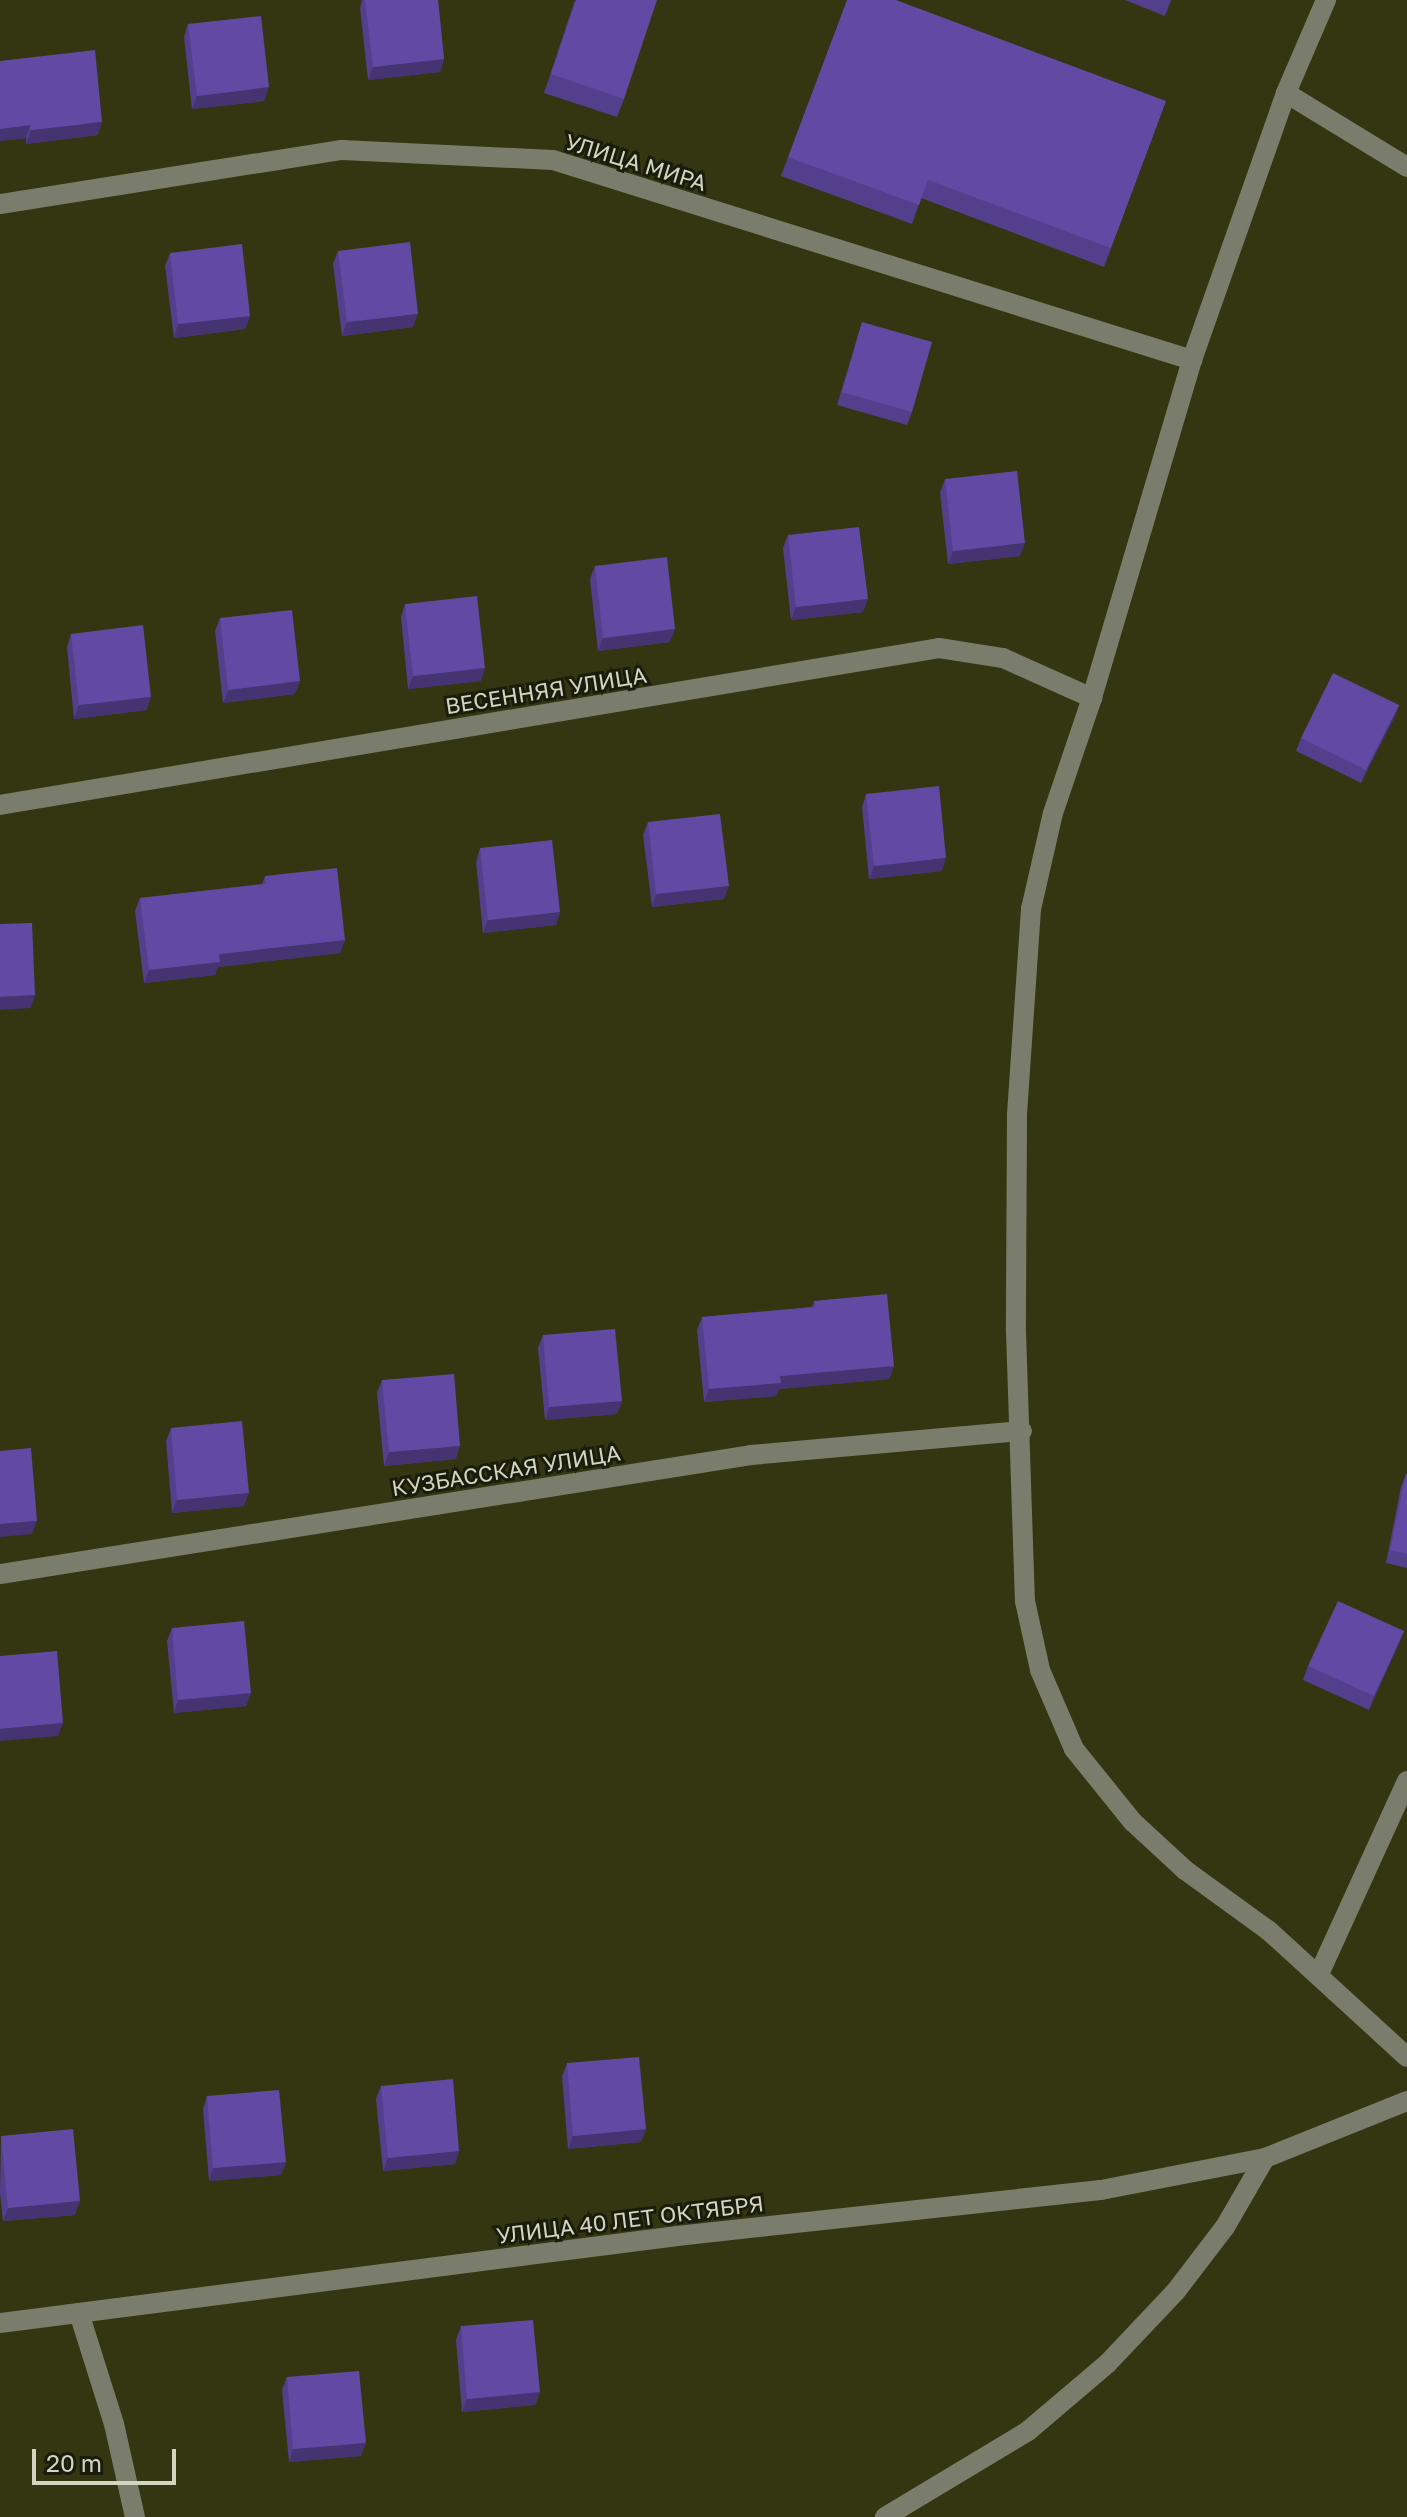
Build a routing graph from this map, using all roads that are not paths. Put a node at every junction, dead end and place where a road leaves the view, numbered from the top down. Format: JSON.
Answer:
{"nodes":[{"id":1,"x":1326,"y":0,"type":"edge"},
{"id":2,"x":1286,"y":93,"type":"junction"},
{"id":3,"x":1407,"y":167,"type":"edge"},
{"id":4,"x":0,"y":204,"type":"edge"},
{"id":5,"x":1192,"y":360,"type":"junction"},
{"id":6,"x":1092,"y":698,"type":"junction"},
{"id":7,"x":0,"y":805,"type":"edge"},
{"id":8,"x":1022,"y":1431,"type":"junction"},
{"id":9,"x":0,"y":1574,"type":"edge"},
{"id":10,"x":1407,"y":1781,"type":"edge"},
{"id":11,"x":1319,"y":1974,"type":"junction"},
{"id":12,"x":1407,"y":2057,"type":"edge"},
{"id":13,"x":1407,"y":2101,"type":"edge"},
{"id":14,"x":1265,"y":2158,"type":"junction"},
{"id":15,"x":79,"y":2313,"type":"junction"},
{"id":16,"x":0,"y":2323,"type":"edge"},
{"id":17,"x":135,"y":2517,"type":"edge"},
{"id":18,"x":885,"y":2517,"type":"edge"}],
"edges":[{"from":1,"to":2,"type":"street"},
{"from":2,"to":3,"type":"street"},
{"from":2,"to":5,"type":"street"},
{"from":4,"to":5,"type":"street","name":"УЛИЦА МИРА"},
{"from":5,"to":6,"type":"street"},
{"from":6,"to":7,"type":"street","name":"ВЕСЕННЯЯ УЛИЦА"},
{"from":6,"to":8,"type":"street"},
{"from":8,"to":9,"type":"street","name":"КУЗБАССКАЯ УЛИЦА"},
{"from":8,"to":11,"type":"street"},
{"from":10,"to":11,"type":"street"},
{"from":11,"to":12,"type":"street"},
{"from":13,"to":14,"type":"street","name":"УЛИЦА 40 ЛЕТ ОКТЯБРЯ"},
{"from":14,"to":15,"type":"street","name":"УЛИЦА 40 ЛЕТ ОКТЯБРЯ"},
{"from":14,"to":18,"type":"street"},
{"from":15,"to":16,"type":"street","name":"УЛИЦА 40 ЛЕТ ОКТЯБРЯ"},
{"from":15,"to":17,"type":"street"}]}
